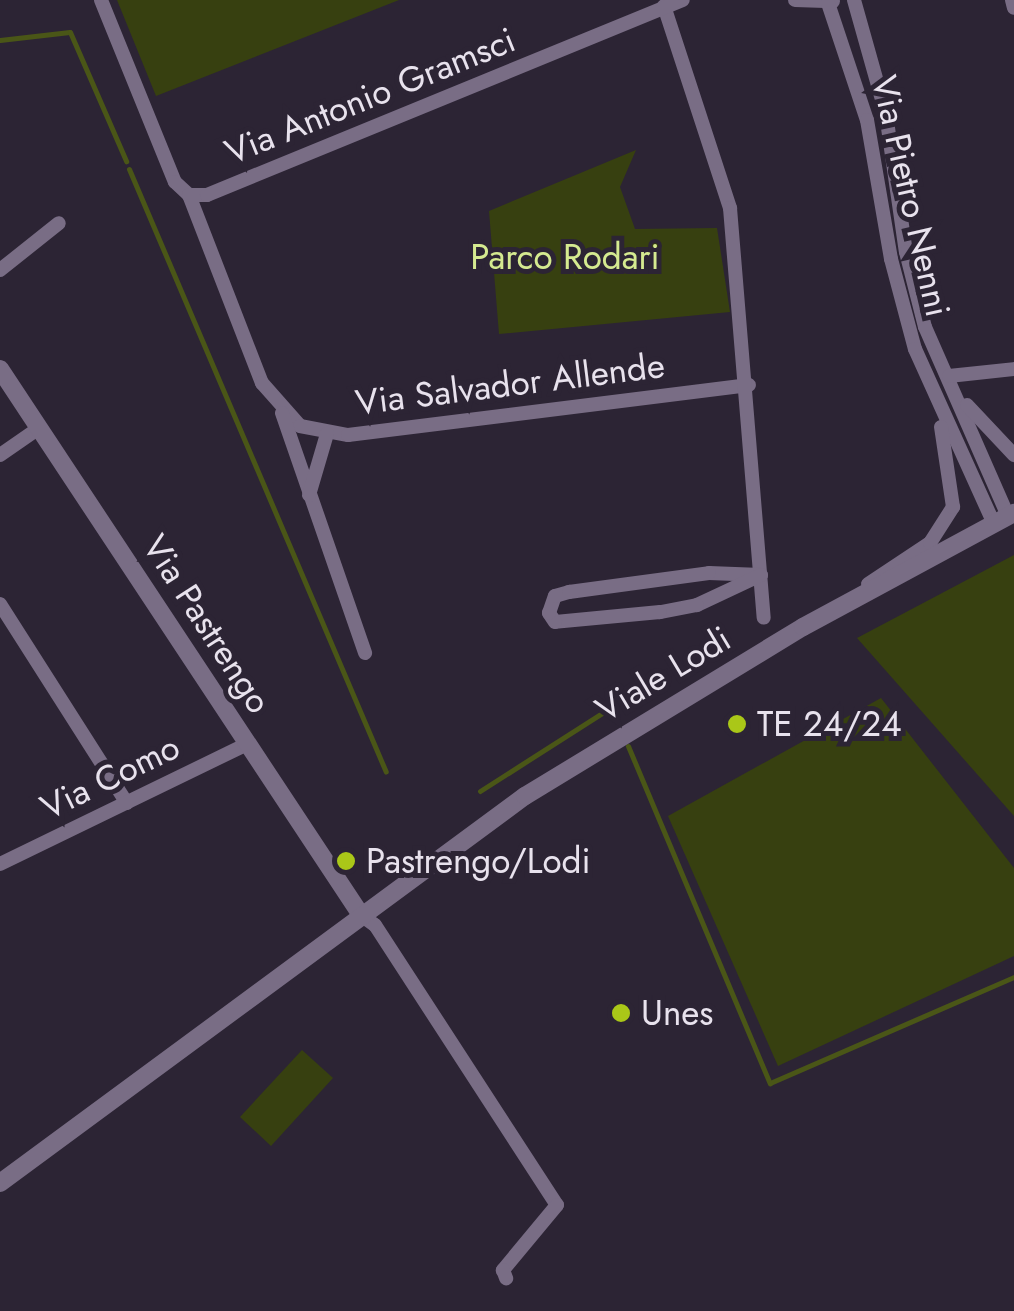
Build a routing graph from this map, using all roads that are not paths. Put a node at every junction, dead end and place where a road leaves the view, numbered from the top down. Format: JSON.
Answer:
{"nodes":[{"id":1,"x":101,"y":0,"type":"edge"},
{"id":2,"x":683,"y":0,"type":"edge"},
{"id":3,"x":795,"y":0,"type":"edge"},
{"id":4,"x":854,"y":0,"type":"edge"},
{"id":5,"x":1012,"y":0,"type":"edge"},
{"id":6,"x":832,"y":1,"type":"edge"},
{"id":7,"x":664,"y":6,"type":"junction"},
{"id":8,"x":1014,"y":8,"type":"edge"},
{"id":9,"x":189,"y":195,"type":"junction"},
{"id":10,"x":59,"y":223,"type":"dead end"},
{"id":11,"x":0,"y":270,"type":"edge"},
{"id":12,"x":0,"y":369,"type":"edge"},
{"id":13,"x":1014,"y":369,"type":"edge"},
{"id":14,"x":949,"y":376,"type":"junction"},
{"id":15,"x":749,"y":385,"type":"junction"},
{"id":16,"x":958,"y":395,"type":"junction"},
{"id":17,"x":936,"y":402,"type":"junction"},
{"id":18,"x":282,"y":413,"type":"junction"},
{"id":19,"x":39,"y":428,"type":"junction"},
{"id":20,"x":327,"y":434,"type":"junction"},
{"id":21,"x":0,"y":455,"type":"edge"},
{"id":22,"x":1014,"y":455,"type":"edge"},
{"id":23,"x":308,"y":496,"type":"junction"},
{"id":24,"x":1005,"y":518,"type":"edge"},
{"id":25,"x":762,"y":574,"type":"junction"},
{"id":26,"x":0,"y":604,"type":"edge"},
{"id":27,"x":764,"y":618,"type":"dead end"},
{"id":28,"x":802,"y":627,"type":"junction"},
{"id":29,"x":365,"y":653,"type":"dead end"},
{"id":30,"x":247,"y":744,"type":"junction"},
{"id":31,"x":127,"y":803,"type":"junction"},
{"id":32,"x":0,"y":864,"type":"edge"},
{"id":33,"x":361,"y":915,"type":"junction"},
{"id":34,"x":0,"y":1182,"type":"edge"},
{"id":35,"x":506,"y":1278,"type":"dead end"}],
"edges":[{"from":1,"to":9,"type":"street"},
{"from":2,"to":7,"type":"street","name":"Via Antonio Gramsci"},
{"from":3,"to":6,"type":"street"},
{"from":4,"to":14,"type":"street","name":"Via Pietro Nenni"},
{"from":5,"to":8,"type":"street"},
{"from":6,"to":17,"type":"street","name":"Via Pietro Nenni"},
{"from":7,"to":9,"type":"street","name":"Via Antonio Gramsci"},
{"from":7,"to":15,"type":"street"},
{"from":9,"to":18,"type":"street"},
{"from":10,"to":11,"type":"street"},
{"from":12,"to":19,"type":"street","name":"Via Pastrengo"},
{"from":13,"to":14,"type":"street"},
{"from":14,"to":16,"type":"street","name":"Via Pietro Nenni"},
{"from":15,"to":20,"type":"street","name":"Via Salvador Allende"},
{"from":15,"to":25,"type":"street"},
{"from":16,"to":22,"type":"street","name":"Via Pietro Nenni"},
{"from":16,"to":24,"type":"street","name":"Via Pietro Nenni"},
{"from":17,"to":24,"type":"street","name":"Via Pietro Nenni"},
{"from":17,"to":28,"type":"street","name":"Via Pietro Nenni"},
{"from":18,"to":20,"type":"street","name":"Via Salvador Allende"},
{"from":18,"to":23,"type":"street"},
{"from":19,"to":21,"type":"street"},
{"from":19,"to":30,"type":"street","name":"Via Pastrengo"},
{"from":20,"to":23,"type":"street"},
{"from":23,"to":29,"type":"street"},
{"from":24,"to":28,"type":"street","name":"Viale Lodi"},
{"from":25,"to":25,"type":"street"},
{"from":25,"to":27,"type":"street"},
{"from":26,"to":31,"type":"street"},
{"from":28,"to":33,"type":"street","name":"Viale Lodi"},
{"from":30,"to":31,"type":"street","name":"Via Como"},
{"from":30,"to":33,"type":"street","name":"Via Pastrengo"},
{"from":31,"to":32,"type":"street","name":"Via Como"},
{"from":33,"to":34,"type":"street","name":"Viale Lodi"},
{"from":33,"to":35,"type":"street"}]}
